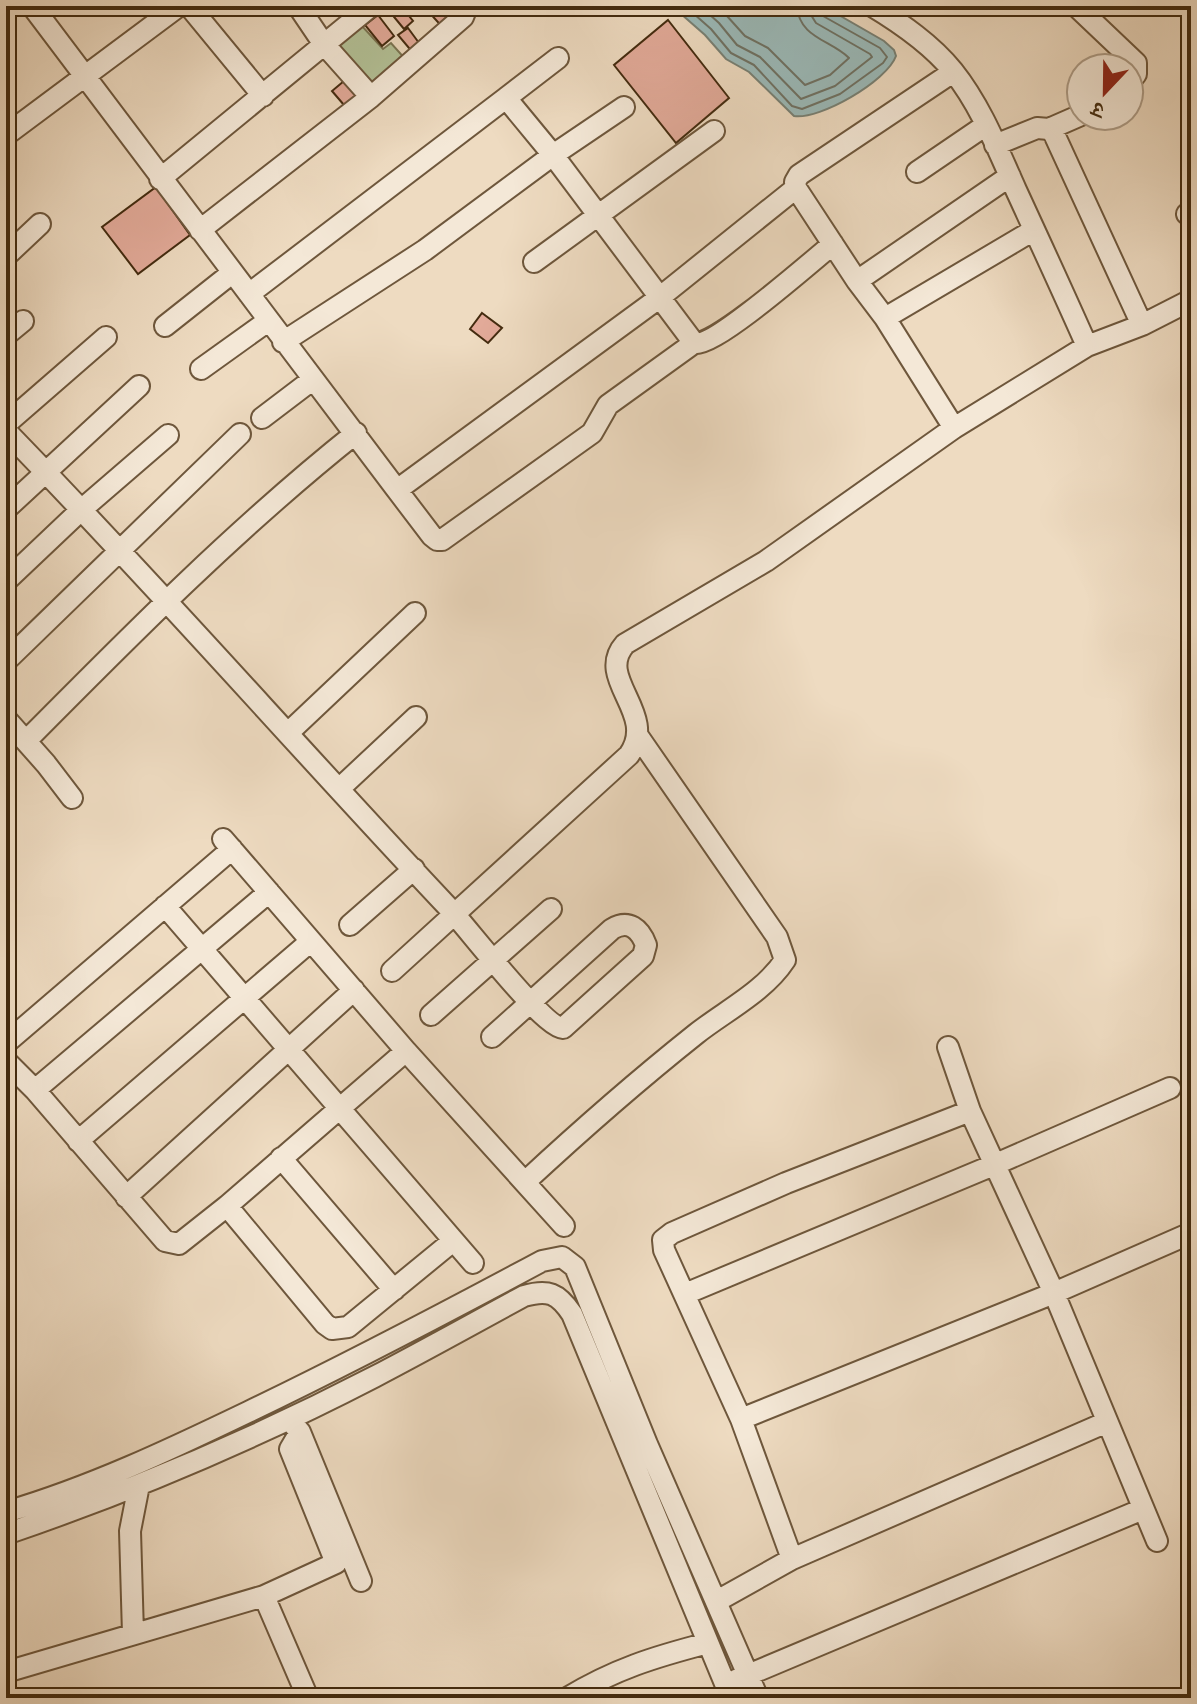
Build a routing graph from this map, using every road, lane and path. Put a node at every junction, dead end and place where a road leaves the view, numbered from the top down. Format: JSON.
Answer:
{"nodes":[{"id":1,"x":179,"y":6,"type":"edge"},
{"id":2,"x":189,"y":6,"type":"edge"},
{"id":3,"x":298,"y":6,"type":"edge"},
{"id":4,"x":371,"y":6,"type":"edge"},
{"id":5,"x":462,"y":6,"type":"edge"},
{"id":6,"x":1076,"y":6,"type":"edge"},
{"id":7,"x":38,"y":8,"type":"edge"},
{"id":8,"x":886,"y":9,"type":"edge"},
{"id":9,"x":323,"y":43,"type":"junction"},
{"id":10,"x":1124,"y":52,"type":"edge"},
{"id":11,"x":558,"y":58,"type":"dead end"},
{"id":12,"x":953,"y":72,"type":"junction"},
{"id":13,"x":84,"y":77,"type":"junction"},
{"id":14,"x":263,"y":96,"type":"junction"},
{"id":15,"x":371,"y":97,"type":"junction"},
{"id":16,"x":506,"y":98,"type":"junction"},
{"id":17,"x":624,"y":107,"type":"dead end"},
{"id":18,"x":1065,"y":122,"type":"edge"},
{"id":19,"x":986,"y":125,"type":"junction"},
{"id":20,"x":1049,"y":129,"type":"junction"},
{"id":21,"x":714,"y":131,"type":"dead end"},
{"id":22,"x":6,"y":135,"type":"edge"},
{"id":23,"x":995,"y":145,"type":"junction"},
{"id":24,"x":553,"y":155,"type":"junction"},
{"id":25,"x":917,"y":172,"type":"dead end"},
{"id":26,"x":1010,"y":176,"type":"junction"},
{"id":27,"x":160,"y":179,"type":"junction"},
{"id":28,"x":796,"y":188,"type":"junction"},
{"id":29,"x":598,"y":214,"type":"junction"},
{"id":30,"x":40,"y":224,"type":"dead end"},
{"id":31,"x":200,"y":230,"type":"junction"},
{"id":32,"x":1034,"y":230,"type":"junction"},
{"id":33,"x":833,"y":244,"type":"junction"},
{"id":34,"x":6,"y":256,"type":"edge"},
{"id":35,"x":534,"y":262,"type":"dead end"},
{"id":36,"x":232,"y":273,"type":"junction"},
{"id":37,"x":857,"y":281,"type":"junction"},
{"id":38,"x":249,"y":294,"type":"junction"},
{"id":39,"x":659,"y":298,"type":"junction"},
{"id":40,"x":1191,"y":300,"type":"edge"},
{"id":41,"x":885,"y":318,"type":"junction"},
{"id":42,"x":23,"y":321,"type":"dead end"},
{"id":43,"x":268,"y":321,"type":"junction"},
{"id":44,"x":1142,"y":325,"type":"junction"},
{"id":45,"x":165,"y":326,"type":"dead end"},
{"id":46,"x":6,"y":335,"type":"edge"},
{"id":47,"x":106,"y":337,"type":"dead end"},
{"id":48,"x":283,"y":342,"type":"junction"},
{"id":49,"x":694,"y":343,"type":"junction"},
{"id":50,"x":1087,"y":346,"type":"junction"},
{"id":51,"x":201,"y":369,"type":"dead end"},
{"id":52,"x":312,"y":380,"type":"junction"},
{"id":53,"x":139,"y":386,"type":"dead end"},
{"id":54,"x":262,"y":418,"type":"dead end"},
{"id":55,"x":6,"y":424,"type":"edge"},
{"id":56,"x":954,"y":428,"type":"junction"},
{"id":57,"x":6,"y":431,"type":"edge"},
{"id":58,"x":356,"y":433,"type":"junction"},
{"id":59,"x":240,"y":434,"type":"dead end"},
{"id":60,"x":168,"y":435,"type":"dead end"},
{"id":61,"x":44,"y":473,"type":"junction"},
{"id":62,"x":397,"y":490,"type":"junction"},
{"id":63,"x":6,"y":509,"type":"edge"},
{"id":64,"x":81,"y":510,"type":"junction"},
{"id":65,"x":119,"y":551,"type":"junction"},
{"id":66,"x":6,"y":581,"type":"edge"},
{"id":67,"x":165,"y":601,"type":"junction"},
{"id":68,"x":415,"y":613,"type":"dead end"},
{"id":69,"x":6,"y":661,"type":"edge"},
{"id":70,"x":416,"y":717,"type":"dead end"},
{"id":71,"x":6,"y":719,"type":"edge"},
{"id":72,"x":288,"y":733,"type":"junction"},
{"id":73,"x":638,"y":736,"type":"junction"},
{"id":74,"x":26,"y":741,"type":"junction"},
{"id":75,"x":339,"y":789,"type":"junction"},
{"id":76,"x":72,"y":798,"type":"dead end"},
{"id":77,"x":414,"y":869,"type":"junction"},
{"id":78,"x":269,"y":892,"type":"junction"},
{"id":79,"x":165,"y":906,"type":"junction"},
{"id":80,"x":551,"y":909,"type":"dead end"},
{"id":81,"x":454,"y":913,"type":"junction"},
{"id":82,"x":350,"y":925,"type":"dead end"},
{"id":83,"x":311,"y":941,"type":"junction"},
{"id":84,"x":202,"y":949,"type":"junction"},
{"id":85,"x":494,"y":962,"type":"junction"},
{"id":86,"x":392,"y":971,"type":"dead end"},
{"id":87,"x":354,"y":990,"type":"junction"},
{"id":88,"x":244,"y":998,"type":"junction"},
{"id":89,"x":531,"y":1003,"type":"junction"},
{"id":90,"x":431,"y":1015,"type":"dead end"},
{"id":91,"x":492,"y":1037,"type":"dead end"},
{"id":92,"x":6,"y":1043,"type":"edge"},
{"id":93,"x":948,"y":1047,"type":"dead end"},
{"id":94,"x":287,"y":1048,"type":"junction"},
{"id":95,"x":406,"y":1051,"type":"junction"},
{"id":96,"x":10,"y":1073,"type":"edge"},
{"id":97,"x":1170,"y":1088,"type":"dead end"},
{"id":98,"x":35,"y":1090,"type":"junction"},
{"id":99,"x":339,"y":1108,"type":"junction"},
{"id":100,"x":970,"y":1111,"type":"junction"},
{"id":101,"x":78,"y":1141,"type":"junction"},
{"id":102,"x":281,"y":1158,"type":"junction"},
{"id":103,"x":996,"y":1164,"type":"junction"},
{"id":104,"x":525,"y":1182,"type":"junction"},
{"id":105,"x":126,"y":1197,"type":"junction"},
{"id":106,"x":227,"y":1206,"type":"junction"},
{"id":107,"x":564,"y":1226,"type":"dead end"},
{"id":108,"x":1191,"y":1233,"type":"edge"},
{"id":109,"x":453,"y":1241,"type":"junction"},
{"id":110,"x":473,"y":1263,"type":"dead end"},
{"id":111,"x":495,"y":1287,"type":"junction"},
{"id":112,"x":394,"y":1290,"type":"junction"},
{"id":113,"x":1054,"y":1293,"type":"junction"},
{"id":114,"x":685,"y":1294,"type":"junction"},
{"id":115,"x":509,"y":1304,"type":"junction"},
{"id":116,"x":279,"y":1397,"type":"junction"},
{"id":117,"x":741,"y":1419,"type":"junction"},
{"id":118,"x":1107,"y":1422,"type":"junction"},
{"id":119,"x":294,"y":1425,"type":"junction"},
{"id":120,"x":139,"y":1485,"type":"junction"},
{"id":121,"x":96,"y":1493,"type":"junction"},
{"id":122,"x":1143,"y":1509,"type":"junction"},
{"id":123,"x":6,"y":1512,"type":"edge"},
{"id":124,"x":6,"y":1534,"type":"edge"},
{"id":125,"x":1157,"y":1541,"type":"dead end"},
{"id":126,"x":792,"y":1559,"type":"junction"},
{"id":127,"x":361,"y":1581,"type":"dead end"},
{"id":128,"x":687,"y":1592,"type":"junction"},
{"id":129,"x":713,"y":1592,"type":"junction"},
{"id":130,"x":264,"y":1596,"type":"junction"},
{"id":131,"x":133,"y":1634,"type":"junction"},
{"id":132,"x":708,"y":1643,"type":"junction"},
{"id":133,"x":6,"y":1672,"type":"edge"},
{"id":134,"x":749,"y":1674,"type":"junction"},
{"id":135,"x":728,"y":1691,"type":"edge"},
{"id":136,"x":308,"y":1698,"type":"edge"},
{"id":137,"x":567,"y":1698,"type":"edge"},
{"id":138,"x":758,"y":1698,"type":"edge"}],
"edges":[{"from":1,"to":13,"type":"street"},
{"from":2,"to":14,"type":"street"},
{"from":3,"to":9,"type":"street"},
{"from":4,"to":9,"type":"street"},
{"from":5,"to":15,"type":"street"},
{"from":6,"to":10,"type":"street"},
{"from":7,"to":13,"type":"street"},
{"from":8,"to":12,"type":"street"},
{"from":9,"to":14,"type":"street"},
{"from":9,"to":15,"type":"street"},
{"from":11,"to":16,"type":"street"},
{"from":12,"to":19,"type":"street"},
{"from":12,"to":28,"type":"street"},
{"from":13,"to":22,"type":"street"},
{"from":13,"to":27,"type":"street"},
{"from":14,"to":27,"type":"street"},
{"from":15,"to":31,"type":"street"},
{"from":16,"to":24,"type":"street"},
{"from":16,"to":38,"type":"street"},
{"from":17,"to":24,"type":"street"},
{"from":18,"to":20,"type":"street"},
{"from":19,"to":23,"type":"street"},
{"from":19,"to":25,"type":"street"},
{"from":20,"to":23,"type":"street"},
{"from":20,"to":44,"type":"street"},
{"from":21,"to":29,"type":"street"},
{"from":23,"to":26,"type":"street"},
{"from":24,"to":29,"type":"street"},
{"from":24,"to":48,"type":"street"},
{"from":26,"to":32,"type":"street"},
{"from":26,"to":37,"type":"street"},
{"from":27,"to":31,"type":"street"},
{"from":28,"to":33,"type":"street"},
{"from":28,"to":39,"type":"street"},
{"from":29,"to":35,"type":"street"},
{"from":29,"to":39,"type":"street"},
{"from":30,"to":34,"type":"street"},
{"from":31,"to":36,"type":"street"},
{"from":32,"to":41,"type":"street"},
{"from":32,"to":50,"type":"street"},
{"from":33,"to":37,"type":"street"},
{"from":33,"to":49,"type":"street"},
{"from":36,"to":38,"type":"street"},
{"from":36,"to":45,"type":"street"},
{"from":37,"to":41,"type":"street"},
{"from":38,"to":43,"type":"street"},
{"from":39,"to":49,"type":"street"},
{"from":39,"to":62,"type":"street"},
{"from":40,"to":44,"type":"street"},
{"from":41,"to":56,"type":"street"},
{"from":42,"to":46,"type":"street"},
{"from":43,"to":48,"type":"street"},
{"from":43,"to":51,"type":"street"},
{"from":44,"to":50,"type":"street"},
{"from":47,"to":55,"type":"street"},
{"from":48,"to":52,"type":"street"},
{"from":49,"to":62,"type":"street"},
{"from":50,"to":56,"type":"street"},
{"from":52,"to":54,"type":"street"},
{"from":52,"to":58,"type":"street"},
{"from":53,"to":61,"type":"street"},
{"from":56,"to":73,"type":"street"},
{"from":57,"to":61,"type":"street"},
{"from":58,"to":62,"type":"street"},
{"from":58,"to":67,"type":"street"},
{"from":59,"to":65,"type":"street"},
{"from":60,"to":64,"type":"street"},
{"from":61,"to":63,"type":"street"},
{"from":61,"to":64,"type":"street"},
{"from":64,"to":65,"type":"street"},
{"from":64,"to":66,"type":"street"},
{"from":65,"to":67,"type":"street"},
{"from":65,"to":69,"type":"street"},
{"from":67,"to":72,"type":"street"},
{"from":67,"to":74,"type":"street"},
{"from":68,"to":72,"type":"street"},
{"from":70,"to":75,"type":"street"},
{"from":71,"to":74,"type":"street"},
{"from":72,"to":75,"type":"street"},
{"from":73,"to":81,"type":"street"},
{"from":73,"to":104,"type":"street"},
{"from":74,"to":76,"type":"street"},
{"from":75,"to":77,"type":"street"},
{"from":77,"to":81,"type":"street"},
{"from":77,"to":82,"type":"street"},
{"from":78,"to":79,"type":"street"},
{"from":78,"to":83,"type":"street"},
{"from":78,"to":84,"type":"street"},
{"from":79,"to":84,"type":"street"},
{"from":79,"to":92,"type":"street"},
{"from":80,"to":85,"type":"street"},
{"from":81,"to":85,"type":"street"},
{"from":81,"to":86,"type":"street"},
{"from":83,"to":87,"type":"street"},
{"from":83,"to":88,"type":"street"},
{"from":84,"to":88,"type":"street"},
{"from":84,"to":98,"type":"street"},
{"from":85,"to":89,"type":"street"},
{"from":85,"to":90,"type":"street"},
{"from":87,"to":94,"type":"street"},
{"from":87,"to":95,"type":"street"},
{"from":88,"to":94,"type":"street"},
{"from":88,"to":101,"type":"street"},
{"from":89,"to":89,"type":"street"},
{"from":89,"to":91,"type":"street"},
{"from":93,"to":100,"type":"street"},
{"from":94,"to":99,"type":"street"},
{"from":94,"to":105,"type":"street"},
{"from":95,"to":99,"type":"street"},
{"from":95,"to":104,"type":"street"},
{"from":96,"to":98,"type":"street"},
{"from":97,"to":103,"type":"street"},
{"from":98,"to":101,"type":"street"},
{"from":99,"to":102,"type":"street"},
{"from":99,"to":109,"type":"street"},
{"from":100,"to":103,"type":"street"},
{"from":100,"to":114,"type":"street"},
{"from":101,"to":105,"type":"street"},
{"from":102,"to":106,"type":"street"},
{"from":102,"to":112,"type":"street"},
{"from":103,"to":113,"type":"street"},
{"from":103,"to":114,"type":"street"},
{"from":104,"to":107,"type":"street"},
{"from":105,"to":106,"type":"street"},
{"from":106,"to":112,"type":"street"},
{"from":108,"to":113,"type":"street"},
{"from":109,"to":110,"type":"street"},
{"from":109,"to":112,"type":"street"},
{"from":111,"to":115,"type":"street"},
{"from":111,"to":116,"type":"street"},
{"from":111,"to":129,"type":"street"},
{"from":113,"to":117,"type":"street"},
{"from":113,"to":118,"type":"street"},
{"from":114,"to":117,"type":"street"},
{"from":115,"to":119,"type":"street"},
{"from":115,"to":128,"type":"street"},
{"from":116,"to":119,"type":"street"},
{"from":116,"to":121,"type":"street"},
{"from":117,"to":126,"type":"street"},
{"from":118,"to":122,"type":"street"},
{"from":118,"to":126,"type":"street"},
{"from":119,"to":120,"type":"street"},
{"from":119,"to":127,"type":"street"},
{"from":119,"to":130,"type":"street"},
{"from":120,"to":121,"type":"street"},
{"from":120,"to":131,"type":"street"},
{"from":121,"to":123,"type":"street"},
{"from":121,"to":124,"type":"street"},
{"from":122,"to":125,"type":"street"},
{"from":122,"to":134,"type":"street"},
{"from":126,"to":129,"type":"street"},
{"from":128,"to":129,"type":"street"},
{"from":128,"to":132,"type":"street"},
{"from":129,"to":134,"type":"street"},
{"from":130,"to":131,"type":"street"},
{"from":130,"to":136,"type":"street"},
{"from":131,"to":133,"type":"street"},
{"from":132,"to":135,"type":"street"},
{"from":132,"to":137,"type":"street"},
{"from":134,"to":135,"type":"street"},
{"from":134,"to":138,"type":"street"}]}
